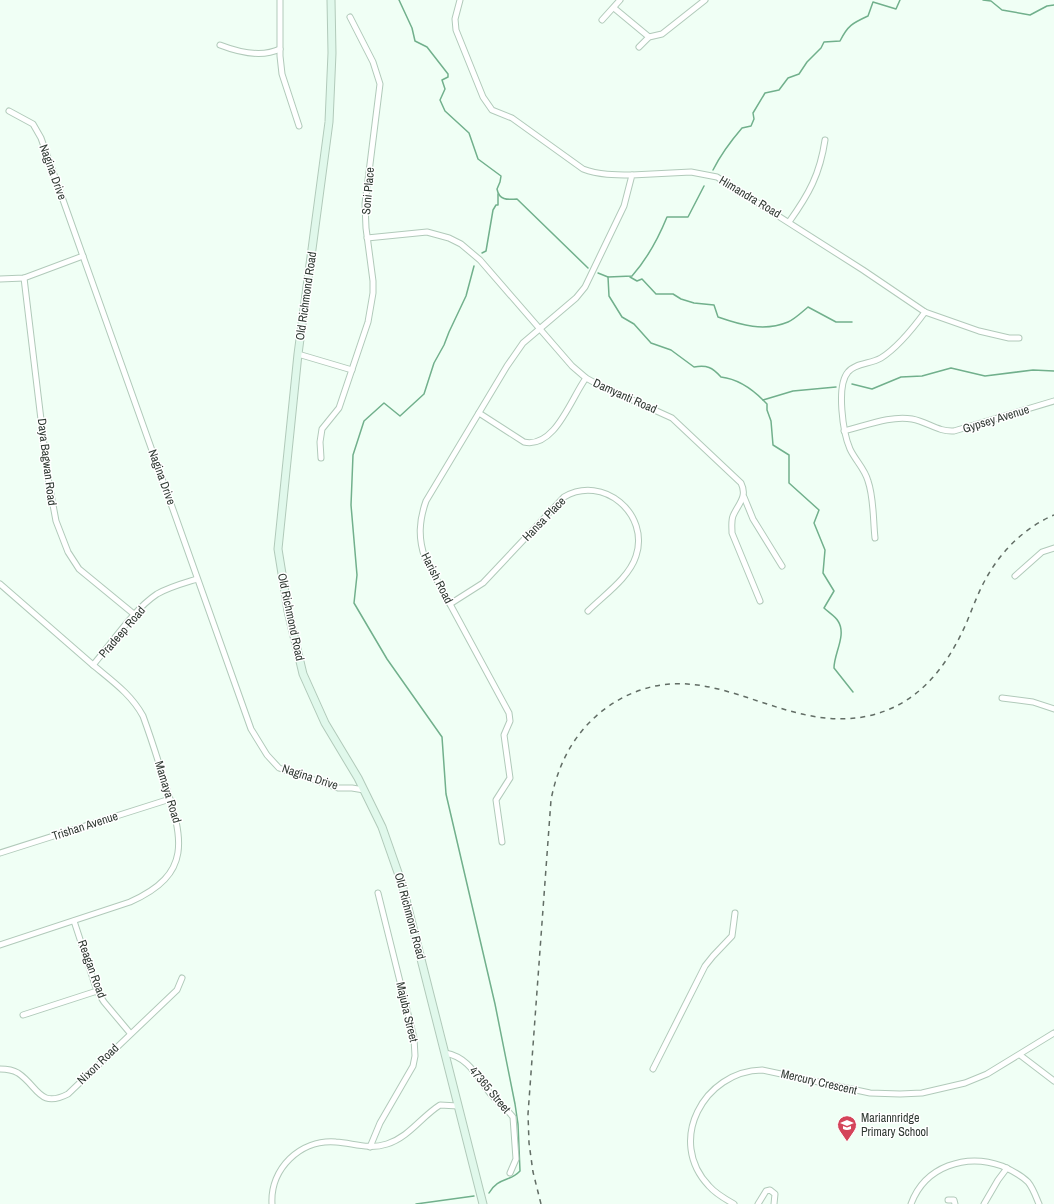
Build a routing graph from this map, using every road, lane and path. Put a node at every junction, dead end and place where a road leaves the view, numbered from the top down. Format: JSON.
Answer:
{"nodes":[{"id":1,"x":280,"y":0,"type":"edge"},
{"id":2,"x":331,"y":0,"type":"edge"},
{"id":3,"x":460,"y":0,"type":"edge"},
{"id":4,"x":620,"y":0,"type":"edge"},
{"id":5,"x":705,"y":0,"type":"edge"},
{"id":6,"x":614,"y":8,"type":"junction"},
{"id":7,"x":350,"y":17,"type":"dead end"},
{"id":8,"x":602,"y":20,"type":"dead end"},
{"id":9,"x":649,"y":37,"type":"junction"},
{"id":10,"x":220,"y":45,"type":"dead end"},
{"id":11,"x":639,"y":47,"type":"dead end"},
{"id":12,"x":280,"y":49,"type":"junction"},
{"id":13,"x":9,"y":111,"type":"dead end"},
{"id":14,"x":299,"y":126,"type":"dead end"},
{"id":15,"x":825,"y":140,"type":"dead end"},
{"id":16,"x":632,"y":175,"type":"junction"},
{"id":17,"x":789,"y":222,"type":"junction"},
{"id":18,"x":367,"y":238,"type":"junction"},
{"id":19,"x":83,"y":256,"type":"junction"},
{"id":20,"x":24,"y":278,"type":"junction"},
{"id":21,"x":0,"y":279,"type":"edge"},
{"id":22,"x":925,"y":312,"type":"junction"},
{"id":23,"x":540,"y":329,"type":"junction"},
{"id":24,"x":1019,"y":338,"type":"dead end"},
{"id":25,"x":298,"y":354,"type":"junction"},
{"id":26,"x":352,"y":370,"type":"junction"},
{"id":27,"x":586,"y":378,"type":"junction"},
{"id":28,"x":1054,"y":401,"type":"edge"},
{"id":29,"x":479,"y":413,"type":"junction"},
{"id":30,"x":844,"y":431,"type":"junction"},
{"id":31,"x":321,"y":458,"type":"dead end"},
{"id":32,"x":744,"y":497,"type":"junction"},
{"id":33,"x":875,"y":538,"type":"dead end"},
{"id":34,"x":1054,"y":548,"type":"edge"},
{"id":35,"x":782,"y":566,"type":"dead end"},
{"id":36,"x":1015,"y":576,"type":"dead end"},
{"id":37,"x":197,"y":579,"type":"junction"},
{"id":38,"x":0,"y":584,"type":"edge"},
{"id":39,"x":760,"y":601,"type":"dead end"},
{"id":40,"x":450,"y":604,"type":"junction"},
{"id":41,"x":588,"y":611,"type":"dead end"},
{"id":42,"x":135,"y":614,"type":"junction"},
{"id":43,"x":93,"y":665,"type":"junction"},
{"id":44,"x":1002,"y":698,"type":"dead end"},
{"id":45,"x":1054,"y":708,"type":"edge"},
{"id":46,"x":364,"y":790,"type":"junction"},
{"id":47,"x":170,"y":799,"type":"junction"},
{"id":48,"x":502,"y":842,"type":"dead end"},
{"id":49,"x":0,"y":853,"type":"edge"},
{"id":50,"x":378,"y":893,"type":"dead end"},
{"id":51,"x":735,"y":913,"type":"dead end"},
{"id":52,"x":74,"y":921,"type":"junction"},
{"id":53,"x":0,"y":946,"type":"edge"},
{"id":54,"x":182,"y":978,"type":"dead end"},
{"id":55,"x":97,"y":991,"type":"junction"},
{"id":56,"x":23,"y":1015,"type":"dead end"},
{"id":57,"x":130,"y":1033,"type":"junction"},
{"id":58,"x":1054,"y":1033,"type":"edge"},
{"id":59,"x":445,"y":1053,"type":"junction"},
{"id":60,"x":1020,"y":1055,"type":"junction"},
{"id":61,"x":0,"y":1069,"type":"edge"},
{"id":62,"x":653,"y":1069,"type":"dead end"},
{"id":63,"x":1054,"y":1081,"type":"edge"},
{"id":64,"x":458,"y":1106,"type":"junction"},
{"id":65,"x":370,"y":1147,"type":"junction"},
{"id":66,"x":1007,"y":1168,"type":"junction"},
{"id":67,"x":510,"y":1173,"type":"dead end"},
{"id":68,"x":948,"y":1200,"type":"dead end"},
{"id":69,"x":272,"y":1204,"type":"edge"},
{"id":70,"x":483,"y":1204,"type":"edge"},
{"id":71,"x":734,"y":1204,"type":"edge"},
{"id":72,"x":758,"y":1204,"type":"edge"},
{"id":73,"x":774,"y":1204,"type":"edge"},
{"id":74,"x":911,"y":1204,"type":"edge"},
{"id":75,"x":955,"y":1204,"type":"edge"},
{"id":76,"x":984,"y":1204,"type":"edge"},
{"id":77,"x":1039,"y":1204,"type":"edge"}],
"edges":[{"from":1,"to":12,"type":"street"},
{"from":2,"to":25,"type":"street","name":"Old Richmond Road"},
{"from":3,"to":16,"type":"street","name":"Himandra Road"},
{"from":4,"to":6,"type":"street"},
{"from":5,"to":9,"type":"street"},
{"from":6,"to":8,"type":"street"},
{"from":6,"to":9,"type":"street"},
{"from":7,"to":18,"type":"street","name":"Soni Place"},
{"from":9,"to":11,"type":"street"},
{"from":10,"to":12,"type":"street"},
{"from":12,"to":14,"type":"street"},
{"from":13,"to":19,"type":"street","name":"Nagina Drive"},
{"from":15,"to":17,"type":"street"},
{"from":16,"to":17,"type":"street","name":"Himandra Road"},
{"from":16,"to":23,"type":"street"},
{"from":17,"to":22,"type":"street","name":"Himandra Road"},
{"from":18,"to":23,"type":"street","name":"Damyanti Road"},
{"from":18,"to":26,"type":"street","name":"Soni Place"},
{"from":19,"to":20,"type":"street"},
{"from":19,"to":37,"type":"street","name":"Nagina Drive"},
{"from":20,"to":21,"type":"street"},
{"from":20,"to":42,"type":"street","name":"Daya Bagwan Road"},
{"from":22,"to":24,"type":"street","name":"Himandra Road"},
{"from":22,"to":30,"type":"street"},
{"from":23,"to":27,"type":"street","name":"Damyanti Road"},
{"from":23,"to":29,"type":"street","name":"Harish Road"},
{"from":25,"to":26,"type":"street"},
{"from":25,"to":46,"type":"street","name":"Old Richmond Road"},
{"from":26,"to":31,"type":"street","name":"Soni Place"},
{"from":27,"to":29,"type":"street"},
{"from":27,"to":32,"type":"street","name":"Damyanti Road"},
{"from":28,"to":30,"type":"street","name":"Gypsey Avenue"},
{"from":29,"to":40,"type":"street","name":"Harish Road"},
{"from":30,"to":33,"type":"street"},
{"from":32,"to":35,"type":"street","name":"Damyanti Road"},
{"from":32,"to":39,"type":"street"},
{"from":34,"to":36,"type":"street"},
{"from":37,"to":42,"type":"street","name":"Pradeep Road"},
{"from":37,"to":46,"type":"street","name":"Nagina Drive"},
{"from":38,"to":43,"type":"street","name":"Pradeep Road"},
{"from":40,"to":41,"type":"street","name":"Hansa Place"},
{"from":40,"to":48,"type":"street","name":"Harish Road"},
{"from":42,"to":43,"type":"street","name":"Pradeep Road"},
{"from":43,"to":47,"type":"street","name":"Mamaya Road"},
{"from":44,"to":45,"type":"street"},
{"from":46,"to":59,"type":"street","name":"Old Richmond Road"},
{"from":47,"to":49,"type":"street","name":"Trishan Avenue"},
{"from":47,"to":52,"type":"street","name":"Mamaya Road"},
{"from":50,"to":65,"type":"street","name":"Majuba Street"},
{"from":51,"to":62,"type":"street"},
{"from":52,"to":53,"type":"street","name":"Mamaya Road"},
{"from":52,"to":55,"type":"street","name":"Reagan Road"},
{"from":54,"to":57,"type":"street","name":"Nixon Road"},
{"from":55,"to":56,"type":"street"},
{"from":55,"to":57,"type":"street","name":"Reagan Road"},
{"from":57,"to":61,"type":"street","name":"Nixon Road"},
{"from":58,"to":60,"type":"street","name":"Mercury Crescent"},
{"from":59,"to":64,"type":"street","name":"Old Richmond Road"},
{"from":59,"to":67,"type":"street","name":"47365 Street"},
{"from":60,"to":63,"type":"street"},
{"from":60,"to":71,"type":"street","name":"Mercury Crescent"},
{"from":64,"to":65,"type":"street"},
{"from":64,"to":70,"type":"street","name":"Old Richmond Road"},
{"from":65,"to":69,"type":"street"},
{"from":66,"to":74,"type":"street"},
{"from":66,"to":76,"type":"street"},
{"from":66,"to":77,"type":"street"},
{"from":68,"to":75,"type":"street"},
{"from":72,"to":73,"type":"street"}]}
